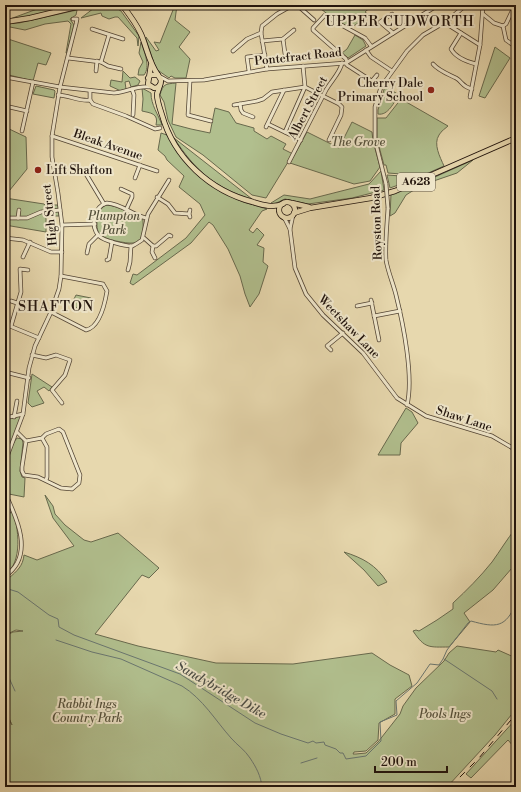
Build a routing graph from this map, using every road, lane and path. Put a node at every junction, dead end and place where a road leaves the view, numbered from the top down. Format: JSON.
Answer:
{"nodes":[{"id":1,"x":84,"y":5,"type":"edge"},
{"id":2,"x":121,"y":5,"type":"edge"},
{"id":3,"x":293,"y":5,"type":"edge"},
{"id":4,"x":297,"y":5,"type":"edge"},
{"id":5,"x":438,"y":5,"type":"edge"},
{"id":6,"x":466,"y":5,"type":"edge"},
{"id":7,"x":483,"y":5,"type":"edge"},
{"id":8,"x":515,"y":5,"type":"edge"},
{"id":9,"x":392,"y":14,"type":"dead end"},
{"id":10,"x":483,"y":14,"type":"junction"},
{"id":11,"x":511,"y":14,"type":"junction"},
{"id":12,"x":516,"y":17,"type":"edge"},
{"id":13,"x":73,"y":19,"type":"dead end"},
{"id":14,"x":314,"y":20,"type":"dead end"},
{"id":15,"x":447,"y":21,"type":"junction"},
{"id":16,"x":5,"y":22,"type":"edge"},
{"id":17,"x":504,"y":26,"type":"junction"},
{"id":18,"x":92,"y":29,"type":"dead end"},
{"id":19,"x":294,"y":30,"type":"dead end"},
{"id":20,"x":261,"y":33,"type":"junction"},
{"id":21,"x":393,"y":33,"type":"junction"},
{"id":22,"x":460,"y":33,"type":"junction"},
{"id":23,"x":109,"y":35,"type":"junction"},
{"id":24,"x":123,"y":39,"type":"dead end"},
{"id":25,"x":283,"y":39,"type":"junction"},
{"id":26,"x":262,"y":41,"type":"junction"},
{"id":27,"x":480,"y":45,"type":"junction"},
{"id":28,"x":371,"y":46,"type":"junction"},
{"id":29,"x":516,"y":47,"type":"edge"},
{"id":30,"x":366,"y":50,"type":"junction"},
{"id":31,"x":233,"y":51,"type":"dead end"},
{"id":32,"x":285,"y":54,"type":"dead end"},
{"id":33,"x":265,"y":55,"type":"junction"},
{"id":34,"x":68,"y":58,"type":"junction"},
{"id":35,"x":99,"y":62,"type":"junction"},
{"id":36,"x":345,"y":63,"type":"junction"},
{"id":37,"x":433,"y":64,"type":"dead end"},
{"id":38,"x":476,"y":64,"type":"junction"},
{"id":39,"x":151,"y":65,"type":"junction"},
{"id":40,"x":303,"y":66,"type":"junction"},
{"id":41,"x":121,"y":69,"type":"dead end"},
{"id":42,"x":267,"y":69,"type":"junction"},
{"id":43,"x":96,"y":71,"type":"dead end"},
{"id":44,"x":249,"y":71,"type":"junction"},
{"id":45,"x":392,"y":71,"type":"junction"},
{"id":46,"x":377,"y":75,"type":"dead end"},
{"id":47,"x":158,"y":76,"type":"junction"},
{"id":48,"x":5,"y":77,"type":"edge"},
{"id":49,"x":148,"y":79,"type":"junction"},
{"id":50,"x":168,"y":81,"type":"junction"},
{"id":51,"x":190,"y":81,"type":"junction"},
{"id":52,"x":372,"y":81,"type":"junction"},
{"id":53,"x":33,"y":82,"type":"junction"},
{"id":54,"x":160,"y":85,"type":"junction"},
{"id":55,"x":141,"y":86,"type":"junction"},
{"id":56,"x":381,"y":87,"type":"junction"},
{"id":57,"x":60,"y":88,"type":"junction"},
{"id":58,"x":151,"y":88,"type":"junction"},
{"id":59,"x":305,"y":88,"type":"junction"},
{"id":60,"x":132,"y":89,"type":"junction"},
{"id":61,"x":472,"y":89,"type":"junction"},
{"id":62,"x":284,"y":90,"type":"junction"},
{"id":63,"x":90,"y":91,"type":"junction"},
{"id":64,"x":157,"y":94,"type":"junction"},
{"id":65,"x":58,"y":95,"type":"junction"},
{"id":66,"x":323,"y":96,"type":"junction"},
{"id":67,"x":470,"y":97,"type":"dead end"},
{"id":68,"x":90,"y":100,"type":"junction"},
{"id":69,"x":240,"y":104,"type":"junction"},
{"id":70,"x":234,"y":105,"type":"dead end"},
{"id":71,"x":5,"y":106,"type":"edge"},
{"id":72,"x":27,"y":110,"type":"junction"},
{"id":73,"x":134,"y":115,"type":"dead end"},
{"id":74,"x":254,"y":116,"type":"dead end"},
{"id":75,"x":211,"y":121,"type":"dead end"},
{"id":76,"x":160,"y":128,"type":"dead end"},
{"id":77,"x":22,"y":131,"type":"dead end"},
{"id":78,"x":285,"y":132,"type":"junction"},
{"id":79,"x":52,"y":136,"type":"junction"},
{"id":80,"x":516,"y":138,"type":"edge"},
{"id":81,"x":301,"y":140,"type":"junction"},
{"id":82,"x":329,"y":140,"type":"dead end"},
{"id":83,"x":289,"y":162,"type":"dead end"},
{"id":84,"x":140,"y":166,"type":"junction"},
{"id":85,"x":157,"y":171,"type":"dead end"},
{"id":86,"x":86,"y":174,"type":"dead end"},
{"id":87,"x":135,"y":178,"type":"dead end"},
{"id":88,"x":169,"y":180,"type":"dead end"},
{"id":89,"x":121,"y":190,"type":"dead end"},
{"id":90,"x":157,"y":197,"type":"junction"},
{"id":91,"x":290,"y":203,"type":"junction"},
{"id":92,"x":104,"y":204,"type":"junction"},
{"id":93,"x":283,"y":204,"type":"junction"},
{"id":94,"x":267,"y":206,"type":"junction"},
{"id":95,"x":127,"y":208,"type":"junction"},
{"id":96,"x":310,"y":208,"type":"junction"},
{"id":97,"x":19,"y":210,"type":"dead end"},
{"id":98,"x":60,"y":210,"type":"junction"},
{"id":99,"x":190,"y":214,"type":"dead end"},
{"id":100,"x":294,"y":214,"type":"junction"},
{"id":101,"x":283,"y":216,"type":"junction"},
{"id":102,"x":5,"y":218,"type":"edge"},
{"id":103,"x":18,"y":218,"type":"junction"},
{"id":104,"x":146,"y":218,"type":"junction"},
{"id":105,"x":62,"y":224,"type":"junction"},
{"id":106,"x":95,"y":224,"type":"junction"},
{"id":107,"x":290,"y":229,"type":"junction"},
{"id":108,"x":98,"y":235,"type":"junction"},
{"id":109,"x":171,"y":236,"type":"dead end"},
{"id":110,"x":5,"y":238,"type":"edge"},
{"id":111,"x":144,"y":238,"type":"junction"},
{"id":112,"x":30,"y":242,"type":"junction"},
{"id":113,"x":112,"y":242,"type":"junction"},
{"id":114,"x":131,"y":246,"type":"junction"},
{"id":115,"x":153,"y":246,"type":"junction"},
{"id":116,"x":62,"y":252,"type":"junction"},
{"id":117,"x":87,"y":253,"type":"dead end"},
{"id":118,"x":23,"y":257,"type":"dead end"},
{"id":119,"x":156,"y":258,"type":"dead end"},
{"id":120,"x":107,"y":260,"type":"dead end"},
{"id":121,"x":28,"y":270,"type":"dead end"},
{"id":122,"x":128,"y":270,"type":"dead end"},
{"id":123,"x":61,"y":276,"type":"junction"},
{"id":124,"x":11,"y":300,"type":"dead end"},
{"id":125,"x":17,"y":303,"type":"junction"},
{"id":126,"x":357,"y":306,"type":"dead end"},
{"id":127,"x":400,"y":311,"type":"junction"},
{"id":128,"x":51,"y":312,"type":"junction"},
{"id":129,"x":374,"y":316,"type":"junction"},
{"id":130,"x":5,"y":324,"type":"edge"},
{"id":131,"x":11,"y":326,"type":"junction"},
{"id":132,"x":343,"y":333,"type":"junction"},
{"id":133,"x":39,"y":338,"type":"junction"},
{"id":134,"x":379,"y":340,"type":"dead end"},
{"id":135,"x":331,"y":350,"type":"dead end"},
{"id":136,"x":32,"y":355,"type":"junction"},
{"id":137,"x":5,"y":372,"type":"edge"},
{"id":138,"x":29,"y":378,"type":"junction"},
{"id":139,"x":17,"y":401,"type":"dead end"},
{"id":140,"x":60,"y":402,"type":"dead end"},
{"id":141,"x":407,"y":405,"type":"junction"},
{"id":142,"x":23,"y":414,"type":"junction"},
{"id":143,"x":14,"y":417,"type":"junction"},
{"id":144,"x":5,"y":418,"type":"edge"},
{"id":145,"x":17,"y":432,"type":"junction"},
{"id":146,"x":42,"y":438,"type":"junction"},
{"id":147,"x":26,"y":441,"type":"junction"},
{"id":148,"x":516,"y":450,"type":"edge"},
{"id":149,"x":5,"y":462,"type":"edge"},
{"id":150,"x":46,"y":480,"type":"junction"},
{"id":151,"x":5,"y":493,"type":"edge"},
{"id":152,"x":5,"y":576,"type":"edge"}],
"edges":[{"from":1,"to":16,"type":"highway"},
{"from":2,"to":39,"type":"highway"},
{"from":3,"to":20,"type":"street"},
{"from":4,"to":14,"type":"street"},
{"from":5,"to":21,"type":"street","name":"Pontefract Road"},
{"from":6,"to":15,"type":"street","name":"Royston Road"},
{"from":7,"to":10,"type":"street"},
{"from":8,"to":11,"type":"street"},
{"from":9,"to":21,"type":"street"},
{"from":10,"to":17,"type":"street"},
{"from":10,"to":27,"type":"street"},
{"from":11,"to":12,"type":"street"},
{"from":11,"to":17,"type":"street"},
{"from":13,"to":34,"type":"street","name":"High Street"},
{"from":15,"to":22,"type":"street"},
{"from":15,"to":45,"type":"street","name":"Royston Road"},
{"from":17,"to":29,"type":"street"},
{"from":18,"to":23,"type":"street"},
{"from":19,"to":25,"type":"street"},
{"from":20,"to":26,"type":"street"},
{"from":20,"to":31,"type":"street"},
{"from":21,"to":28,"type":"street","name":"Pontefract Road"},
{"from":22,"to":27,"type":"street"},
{"from":22,"to":38,"type":"street"},
{"from":23,"to":24,"type":"street"},
{"from":23,"to":35,"type":"street"},
{"from":25,"to":26,"type":"street"},
{"from":25,"to":32,"type":"street"},
{"from":26,"to":33,"type":"street"},
{"from":27,"to":38,"type":"street"},
{"from":28,"to":30,"type":"street","name":"Pontefract Road"},
{"from":28,"to":36,"type":"street"},
{"from":30,"to":36,"type":"street","name":"Pontefract Road"},
{"from":30,"to":45,"type":"street"},
{"from":33,"to":42,"type":"street"},
{"from":33,"to":44,"type":"street"},
{"from":34,"to":35,"type":"street"},
{"from":34,"to":57,"type":"street","name":"High Street"},
{"from":35,"to":41,"type":"street"},
{"from":35,"to":43,"type":"street"},
{"from":36,"to":40,"type":"street","name":"Pontefract Road"},
{"from":36,"to":52,"type":"street"},
{"from":36,"to":66,"type":"street","name":"Albert Street"},
{"from":37,"to":61,"type":"street"},
{"from":38,"to":61,"type":"street"},
{"from":39,"to":47,"type":"highway"},
{"from":39,"to":49,"type":"highway"},
{"from":40,"to":42,"type":"street","name":"Pontefract Road"},
{"from":40,"to":59,"type":"street"},
{"from":42,"to":44,"type":"street","name":"Pontefract Road"},
{"from":44,"to":51,"type":"street","name":"Pontefract Road"},
{"from":45,"to":56,"type":"street","name":"Royston Road"},
{"from":46,"to":52,"type":"street"},
{"from":47,"to":49,"type":"highway"},
{"from":47,"to":50,"type":"street","name":"Pontefract Road"},
{"from":47,"to":54,"type":"highway"},
{"from":48,"to":53,"type":"street"},
{"from":49,"to":55,"type":"street"},
{"from":49,"to":58,"type":"highway","number":"A628"},
{"from":50,"to":51,"type":"street","name":"Pontefract Road"},
{"from":50,"to":54,"type":"street","name":"Pontefract Road"},
{"from":51,"to":75,"type":"street"},
{"from":52,"to":56,"type":"street"},
{"from":53,"to":57,"type":"street"},
{"from":53,"to":72,"type":"street"},
{"from":54,"to":58,"type":"highway"},
{"from":54,"to":64,"type":"highway"},
{"from":55,"to":58,"type":"street"},
{"from":55,"to":60,"type":"street"},
{"from":56,"to":127,"type":"street","name":"Royston Road","bridge":true},
{"from":57,"to":63,"type":"street"},
{"from":57,"to":65,"type":"street","name":"High Street"},
{"from":58,"to":64,"type":"highway","number":"A628"},
{"from":59,"to":62,"type":"street"},
{"from":59,"to":66,"type":"street"},
{"from":59,"to":78,"type":"street"},
{"from":60,"to":63,"type":"street"},
{"from":60,"to":73,"type":"street"},
{"from":61,"to":67,"type":"street"},
{"from":62,"to":69,"type":"street"},
{"from":62,"to":78,"type":"street"},
{"from":63,"to":68,"type":"street"},
{"from":64,"to":94,"type":"highway","number":"A628"},
{"from":65,"to":68,"type":"street"},
{"from":65,"to":79,"type":"street","name":"High Street"},
{"from":66,"to":81,"type":"street","name":"Albert Street"},
{"from":66,"to":82,"type":"street"},
{"from":68,"to":76,"type":"street"},
{"from":69,"to":70,"type":"street"},
{"from":69,"to":74,"type":"street"},
{"from":71,"to":72,"type":"street"},
{"from":72,"to":77,"type":"street"},
{"from":78,"to":81,"type":"street"},
{"from":79,"to":84,"type":"street","name":"Bleak Avenue"},
{"from":79,"to":98,"type":"street","name":"High Street"},
{"from":80,"to":96,"type":"highway","number":"A628"},
{"from":81,"to":83,"type":"street","name":"Albert Street"},
{"from":84,"to":85,"type":"street","name":"Bleak Avenue"},
{"from":84,"to":87,"type":"street"},
{"from":86,"to":92,"type":"street"},
{"from":88,"to":90,"type":"street"},
{"from":89,"to":95,"type":"street"},
{"from":90,"to":99,"type":"street"},
{"from":90,"to":104,"type":"street"},
{"from":91,"to":93,"type":"highway","number":"A628"},
{"from":91,"to":96,"type":"highway","number":"A628"},
{"from":91,"to":100,"type":"highway"},
{"from":92,"to":95,"type":"street"},
{"from":92,"to":106,"type":"street"},
{"from":93,"to":94,"type":"highway","number":"A628"},
{"from":93,"to":101,"type":"highway"},
{"from":94,"to":101,"type":"highway","number":"A628"},
{"from":95,"to":104,"type":"street"},
{"from":96,"to":100,"type":"highway","number":"A628"},
{"from":97,"to":103,"type":"street"},
{"from":98,"to":103,"type":"street"},
{"from":98,"to":105,"type":"street","name":"High Street"},
{"from":100,"to":101,"type":"highway","number":"A628"},
{"from":100,"to":107,"type":"street","name":"Weetshaw Lane"},
{"from":101,"to":107,"type":"street","name":"Weetshaw Lane"},
{"from":102,"to":103,"type":"street"},
{"from":104,"to":111,"type":"street"},
{"from":105,"to":106,"type":"street"},
{"from":105,"to":116,"type":"street","name":"High Street"},
{"from":106,"to":108,"type":"street"},
{"from":107,"to":132,"type":"street","name":"Weetshaw Lane"},
{"from":108,"to":113,"type":"street"},
{"from":108,"to":117,"type":"street"},
{"from":109,"to":115,"type":"street"},
{"from":110,"to":112,"type":"street"},
{"from":111,"to":114,"type":"street"},
{"from":111,"to":115,"type":"street"},
{"from":112,"to":116,"type":"street"},
{"from":112,"to":118,"type":"street"},
{"from":113,"to":114,"type":"street"},
{"from":113,"to":120,"type":"street"},
{"from":114,"to":122,"type":"street"},
{"from":115,"to":119,"type":"street"},
{"from":116,"to":123,"type":"street","name":"High Street"},
{"from":121,"to":125,"type":"street"},
{"from":123,"to":128,"type":"street","name":"High Street"},
{"from":123,"to":128,"type":"street"},
{"from":124,"to":125,"type":"street"},
{"from":125,"to":131,"type":"street"},
{"from":126,"to":129,"type":"street"},
{"from":127,"to":129,"type":"street"},
{"from":127,"to":141,"type":"street","name":"Royston Road"},
{"from":128,"to":133,"type":"street","name":"High Street"},
{"from":129,"to":134,"type":"street"},
{"from":130,"to":131,"type":"street"},
{"from":131,"to":133,"type":"street"},
{"from":132,"to":135,"type":"street"},
{"from":132,"to":141,"type":"street","name":"Weetshaw Lane"},
{"from":133,"to":136,"type":"street","name":"High Street"},
{"from":136,"to":138,"type":"street","name":"High Street"},
{"from":136,"to":140,"type":"street"},
{"from":137,"to":138,"type":"street"},
{"from":138,"to":142,"type":"street","name":"High Street"},
{"from":139,"to":143,"type":"street"},
{"from":141,"to":148,"type":"street","name":"Shaw Lane"},
{"from":142,"to":143,"type":"street"},
{"from":142,"to":145,"type":"street","name":"High Street"},
{"from":143,"to":144,"type":"street"},
{"from":145,"to":147,"type":"street"},
{"from":145,"to":149,"type":"street","name":"High Street"},
{"from":146,"to":147,"type":"street"},
{"from":146,"to":150,"type":"street"},
{"from":146,"to":150,"type":"street"},
{"from":147,"to":150,"type":"street"},
{"from":151,"to":152,"type":"street"}]}
